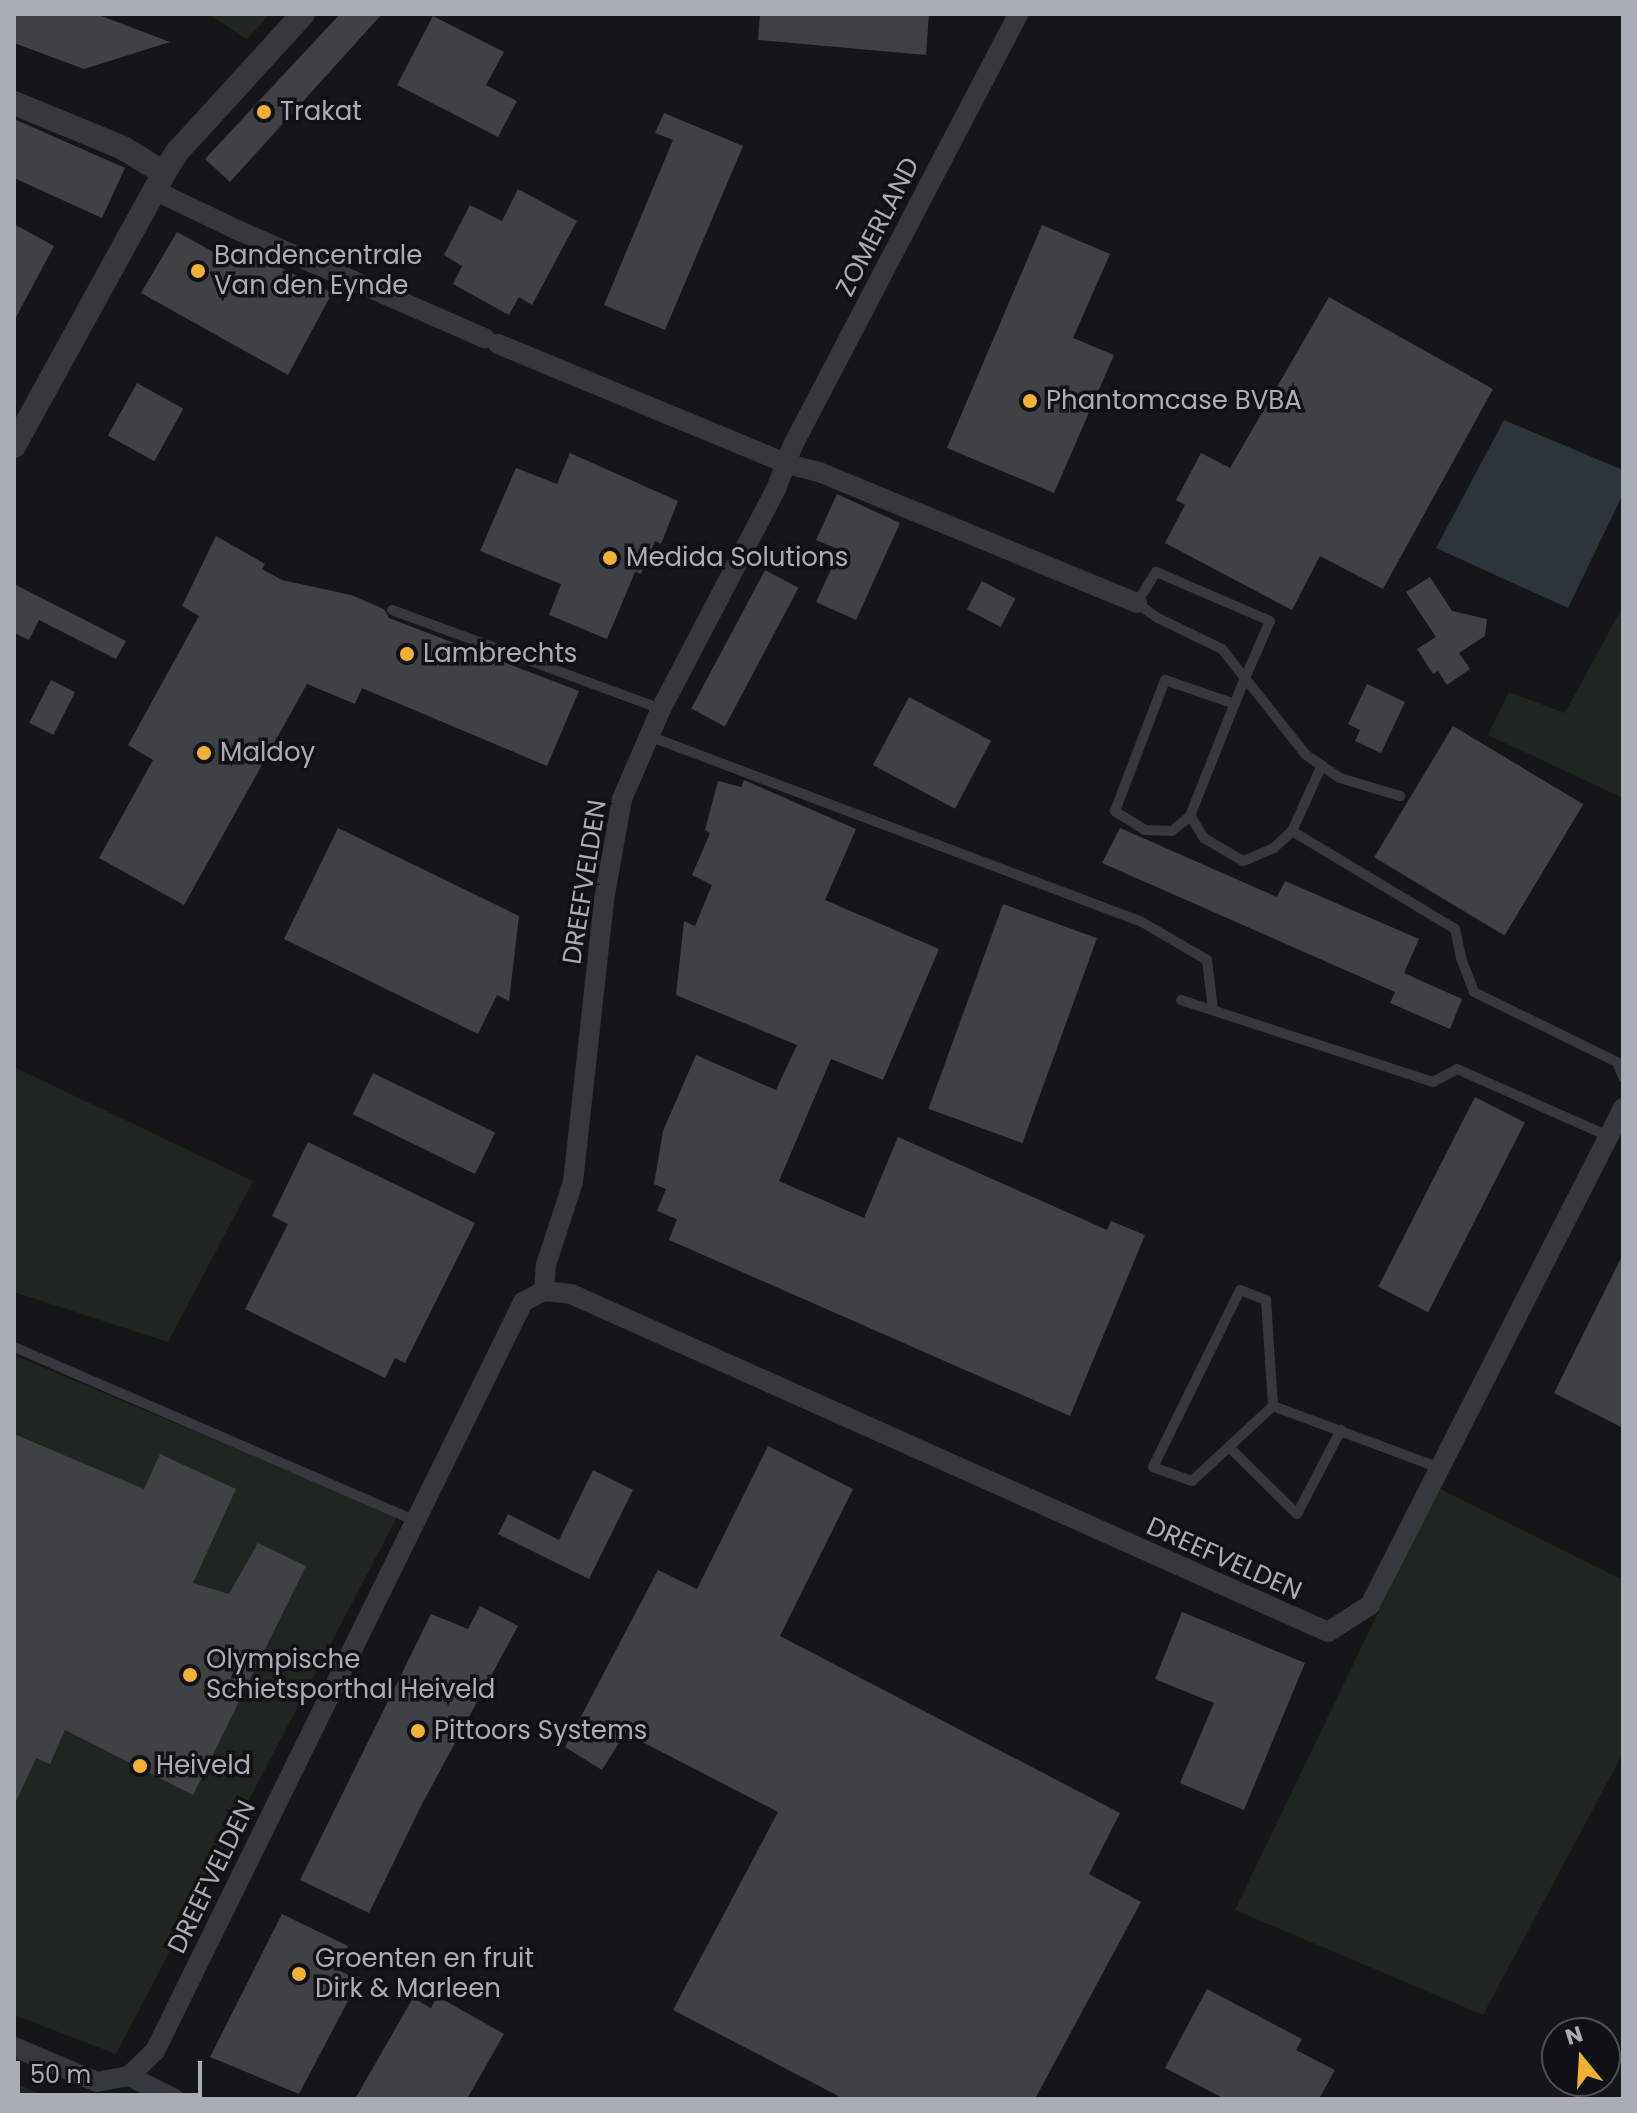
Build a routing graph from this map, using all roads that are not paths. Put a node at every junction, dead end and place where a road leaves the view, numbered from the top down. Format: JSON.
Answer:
{"nodes":[{"id":1,"x":303,"y":14,"type":"edge"},
{"id":2,"x":1018,"y":14,"type":"edge"},
{"id":3,"x":14,"y":103,"type":"edge"},
{"id":4,"x":159,"y":181,"type":"junction"},
{"id":5,"x":14,"y":446,"type":"edge"},
{"id":6,"x":787,"y":464,"type":"junction"},
{"id":7,"x":1137,"y":603,"type":"junction"},
{"id":8,"x":392,"y":610,"type":"dead end"},
{"id":9,"x":1245,"y":678,"type":"junction"},
{"id":10,"x":1235,"y":704,"type":"junction"},
{"id":11,"x":661,"y":709,"type":"junction"},
{"id":12,"x":649,"y":736,"type":"junction"},
{"id":13,"x":1322,"y":765,"type":"junction"},
{"id":14,"x":1400,"y":796,"type":"dead end"},
{"id":15,"x":1190,"y":816,"type":"junction"},
{"id":16,"x":1292,"y":831,"type":"junction"},
{"id":17,"x":1181,"y":1000,"type":"dead end"},
{"id":18,"x":1213,"y":1010,"type":"junction"},
{"id":19,"x":1623,"y":1077,"type":"edge"},
{"id":20,"x":1623,"y":1096,"type":"edge"},
{"id":21,"x":1617,"y":1125,"type":"edge"},
{"id":22,"x":544,"y":1291,"type":"junction"},
{"id":23,"x":14,"y":1347,"type":"edge"},
{"id":24,"x":1273,"y":1406,"type":"junction"},
{"id":25,"x":1341,"y":1430,"type":"junction"},
{"id":26,"x":1229,"y":1447,"type":"junction"},
{"id":27,"x":1437,"y":1467,"type":"junction"},
{"id":28,"x":417,"y":1521,"type":"junction"},
{"id":29,"x":14,"y":2047,"type":"edge"},
{"id":30,"x":129,"y":2076,"type":"junction"},
{"id":31,"x":175,"y":2099,"type":"edge"}],
"edges":[{"from":1,"to":4,"type":"street"},
{"from":2,"to":6,"type":"street","name":"ZOMERLAND"},
{"from":3,"to":4,"type":"street"},
{"from":4,"to":5,"type":"street"},
{"from":4,"to":6,"type":"street"},
{"from":6,"to":7,"type":"street"},
{"from":6,"to":11,"type":"street","name":"DREEFVELDEN"},
{"from":7,"to":9,"type":"lane"},
{"from":7,"to":9,"type":"lane"},
{"from":8,"to":11,"type":"lane"},
{"from":9,"to":10,"type":"lane"},
{"from":9,"to":13,"type":"lane"},
{"from":10,"to":15,"type":"lane"},
{"from":10,"to":15,"type":"lane"},
{"from":11,"to":12,"type":"street","name":"DREEFVELDEN"},
{"from":12,"to":18,"type":"lane"},
{"from":12,"to":22,"type":"street","name":"DREEFVELDEN"},
{"from":13,"to":14,"type":"lane"},
{"from":13,"to":16,"type":"lane"},
{"from":15,"to":16,"type":"lane"},
{"from":16,"to":19,"type":"lane"},
{"from":17,"to":18,"type":"lane"},
{"from":18,"to":21,"type":"lane"},
{"from":20,"to":21,"type":"lane"},
{"from":21,"to":27,"type":"street","name":"DREEFVELDEN"},
{"from":22,"to":27,"type":"street","name":"DREEFVELDEN"},
{"from":22,"to":28,"type":"street","name":"DREEFVELDEN"},
{"from":23,"to":28,"type":"lane"},
{"from":24,"to":25,"type":"lane"},
{"from":24,"to":26,"type":"lane"},
{"from":24,"to":26,"type":"lane"},
{"from":25,"to":26,"type":"lane"},
{"from":25,"to":27,"type":"lane"},
{"from":28,"to":30,"type":"street","name":"DREEFVELDEN"},
{"from":29,"to":30,"type":"street"},
{"from":30,"to":31,"type":"street"}]}
